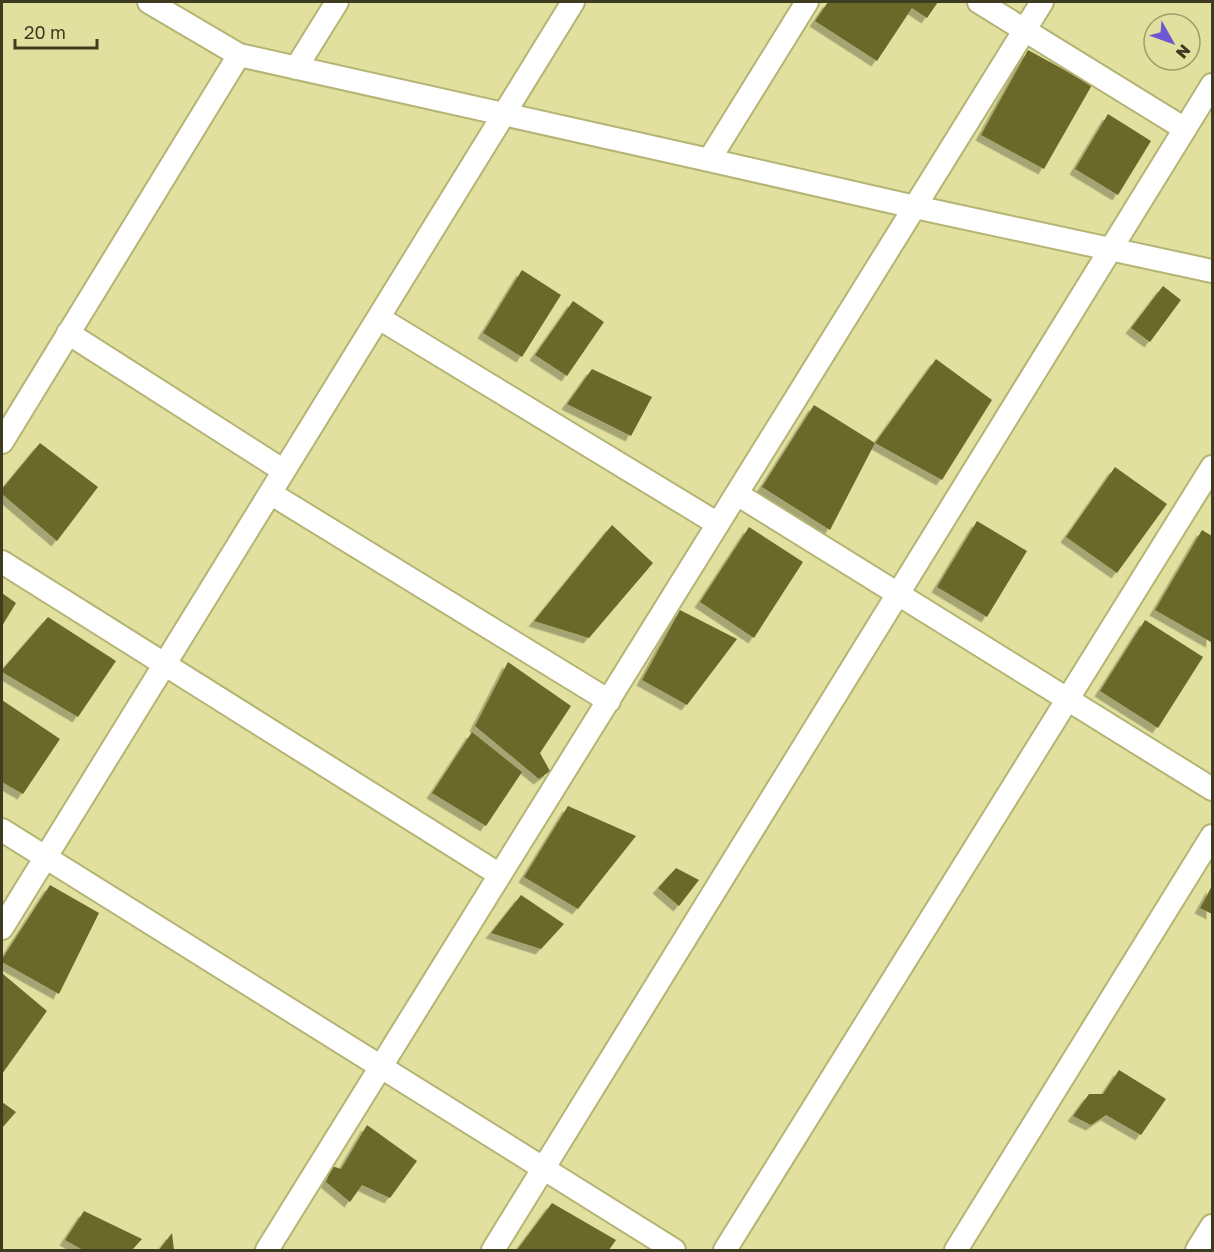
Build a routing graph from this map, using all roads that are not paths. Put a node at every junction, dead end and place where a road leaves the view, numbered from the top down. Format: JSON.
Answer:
{"nodes":[{"id":1,"x":148,"y":2,"type":"edge"},
{"id":2,"x":337,"y":2,"type":"edge"},
{"id":3,"x":573,"y":2,"type":"edge"},
{"id":4,"x":807,"y":2,"type":"edge"},
{"id":5,"x":979,"y":2,"type":"edge"},
{"id":6,"x":1042,"y":2,"type":"edge"},
{"id":7,"x":1025,"y":30,"type":"junction"},
{"id":8,"x":238,"y":55,"type":"junction"},
{"id":9,"x":296,"y":68,"type":"junction"},
{"id":10,"x":1212,"y":86,"type":"edge"},
{"id":11,"x":504,"y":114,"type":"junction"},
{"id":12,"x":1185,"y":129,"type":"junction"},
{"id":13,"x":709,"y":159,"type":"junction"},
{"id":14,"x":915,"y":207,"type":"junction"},
{"id":15,"x":1112,"y":249,"type":"junction"},
{"id":16,"x":1212,"y":271,"type":"edge"},
{"id":17,"x":379,"y":318,"type":"junction"},
{"id":18,"x":68,"y":333,"type":"junction"},
{"id":19,"x":2,"y":442,"type":"edge"},
{"id":20,"x":1212,"y":467,"type":"edge"},
{"id":21,"x":284,"y":471,"type":"junction"},
{"id":22,"x":270,"y":493,"type":"junction"},
{"id":23,"x":737,"y":494,"type":"junction"},
{"id":24,"x":718,"y":524,"type":"junction"},
{"id":25,"x":2,"y":562,"type":"edge"},
{"id":26,"x":898,"y":594,"type":"junction"},
{"id":27,"x":164,"y":665,"type":"junction"},
{"id":28,"x":1068,"y":699,"type":"junction"},
{"id":29,"x":609,"y":701,"type":"junction"},
{"id":30,"x":1212,"y":789,"type":"edge"},
{"id":31,"x":2,"y":830,"type":"edge"},
{"id":32,"x":1212,"y":836,"type":"edge"},
{"id":33,"x":45,"y":857,"type":"junction"},
{"id":34,"x":500,"y":875,"type":"junction"},
{"id":35,"x":2,"y":928,"type":"edge"},
{"id":36,"x":381,"y":1067,"type":"junction"},
{"id":37,"x":543,"y":1169,"type":"junction"},
{"id":38,"x":1212,"y":1226,"type":"edge"},
{"id":39,"x":267,"y":1251,"type":"edge"},
{"id":40,"x":493,"y":1251,"type":"edge"},
{"id":41,"x":674,"y":1251,"type":"edge"},
{"id":42,"x":725,"y":1251,"type":"edge"},
{"id":43,"x":956,"y":1251,"type":"edge"},
{"id":44,"x":1197,"y":1251,"type":"edge"}],
"edges":[{"from":1,"to":8,"type":"street"},
{"from":2,"to":9,"type":"street"},
{"from":3,"to":11,"type":"street"},
{"from":4,"to":13,"type":"street"},
{"from":5,"to":7,"type":"street"},
{"from":6,"to":7,"type":"street"},
{"from":7,"to":12,"type":"street"},
{"from":7,"to":14,"type":"street"},
{"from":8,"to":9,"type":"street"},
{"from":8,"to":18,"type":"street"},
{"from":9,"to":11,"type":"street"},
{"from":10,"to":12,"type":"street"},
{"from":11,"to":13,"type":"street"},
{"from":11,"to":17,"type":"street"},
{"from":12,"to":15,"type":"street"},
{"from":13,"to":14,"type":"street"},
{"from":14,"to":15,"type":"street"},
{"from":14,"to":23,"type":"street"},
{"from":15,"to":16,"type":"street"},
{"from":15,"to":26,"type":"street"},
{"from":17,"to":21,"type":"street"},
{"from":17,"to":24,"type":"street"},
{"from":18,"to":19,"type":"street"},
{"from":18,"to":21,"type":"street"},
{"from":20,"to":28,"type":"street"},
{"from":21,"to":22,"type":"street"},
{"from":22,"to":27,"type":"street"},
{"from":22,"to":29,"type":"street"},
{"from":23,"to":24,"type":"street"},
{"from":23,"to":26,"type":"street"},
{"from":24,"to":29,"type":"street"},
{"from":25,"to":27,"type":"street"},
{"from":26,"to":28,"type":"street"},
{"from":26,"to":37,"type":"street"},
{"from":27,"to":33,"type":"street"},
{"from":27,"to":34,"type":"street"},
{"from":28,"to":30,"type":"street"},
{"from":28,"to":42,"type":"street"},
{"from":29,"to":34,"type":"street"},
{"from":31,"to":33,"type":"street"},
{"from":32,"to":43,"type":"street"},
{"from":33,"to":35,"type":"street"},
{"from":33,"to":36,"type":"street"},
{"from":34,"to":36,"type":"street"},
{"from":36,"to":37,"type":"street"},
{"from":36,"to":39,"type":"street"},
{"from":37,"to":40,"type":"street"},
{"from":37,"to":41,"type":"street"},
{"from":38,"to":44,"type":"street"}]}
